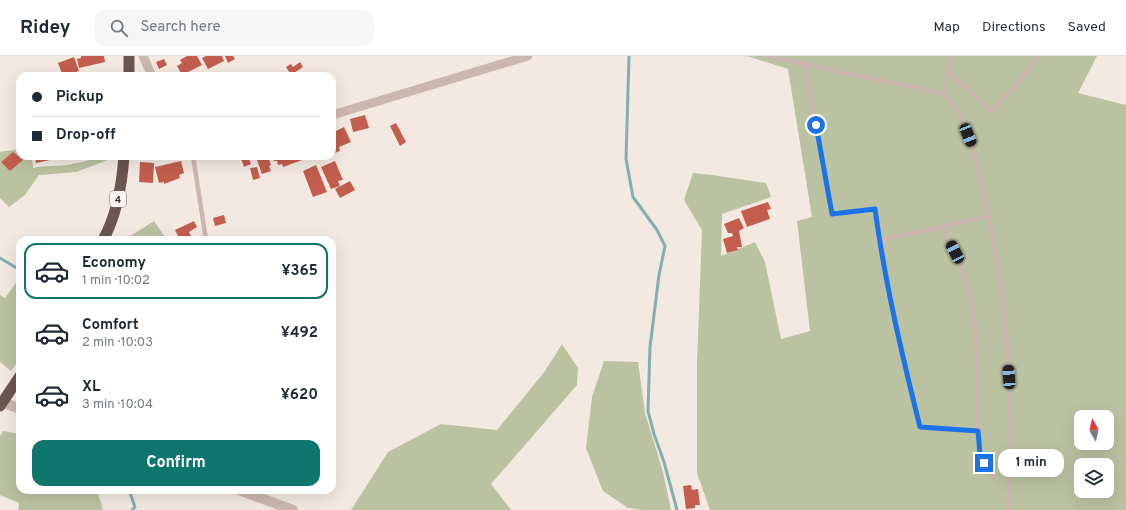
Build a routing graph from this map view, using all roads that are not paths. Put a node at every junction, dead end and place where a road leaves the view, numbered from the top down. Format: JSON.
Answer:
{"nodes":[{"id":1,"x":129,"y":56,"type":"edge"},
{"id":2,"x":143,"y":56,"type":"edge"},
{"id":3,"x":528,"y":56,"type":"edge"},
{"id":4,"x":767,"y":56,"type":"edge"},
{"id":5,"x":952,"y":56,"type":"edge"},
{"id":6,"x":1039,"y":56,"type":"edge"},
{"id":7,"x":806,"y":65,"type":"junction"},
{"id":8,"x":129,"y":72,"type":"edge"},
{"id":9,"x":150,"y":72,"type":"edge"},
{"id":10,"x":949,"y":72,"type":"junction"},
{"id":11,"x":944,"y":94,"type":"junction"},
{"id":12,"x":336,"y":113,"type":"edge"},
{"id":13,"x":124,"y":160,"type":"edge"},
{"id":14,"x":194,"y":160,"type":"edge"},
{"id":15,"x":989,"y":216,"type":"junction"},
{"id":16,"x":942,"y":227,"type":"junction"},
{"id":17,"x":104,"y":236,"type":"edge"},
{"id":18,"x":205,"y":236,"type":"edge"},
{"id":19,"x":879,"y":240,"type":"junction"},
{"id":20,"x":16,"y":382,"type":"edge"},
{"id":21,"x":1,"y":403,"type":"edge"},
{"id":22,"x":16,"y":408,"type":"edge"},
{"id":23,"x":978,"y":431,"type":"junction"},
{"id":24,"x":994,"y":477,"type":"dead end"},
{"id":25,"x":250,"y":494,"type":"edge"},
{"id":26,"x":293,"y":510,"type":"edge"},
{"id":27,"x":1008,"y":510,"type":"edge"}],
"edges":[{"from":1,"to":8,"type":"highway"},
{"from":2,"to":9,"type":"street"},
{"from":3,"to":12,"type":"street"},
{"from":4,"to":7,"type":"lane"},
{"from":5,"to":10,"type":"lane"},
{"from":6,"to":10,"type":"lane"},
{"from":7,"to":11,"type":"lane"},
{"from":7,"to":19,"type":"lane"},
{"from":10,"to":11,"type":"lane"},
{"from":11,"to":15,"type":"lane"},
{"from":13,"to":17,"type":"highway","number":"4"},
{"from":14,"to":18,"type":"lane"},
{"from":15,"to":16,"type":"lane"},
{"from":15,"to":27,"type":"lane"},
{"from":16,"to":19,"type":"lane"},
{"from":16,"to":23,"type":"lane"},
{"from":19,"to":23,"type":"lane"},
{"from":20,"to":21,"type":"highway"},
{"from":21,"to":22,"type":"street"},
{"from":23,"to":24,"type":"lane"},
{"from":25,"to":26,"type":"street"}]}
